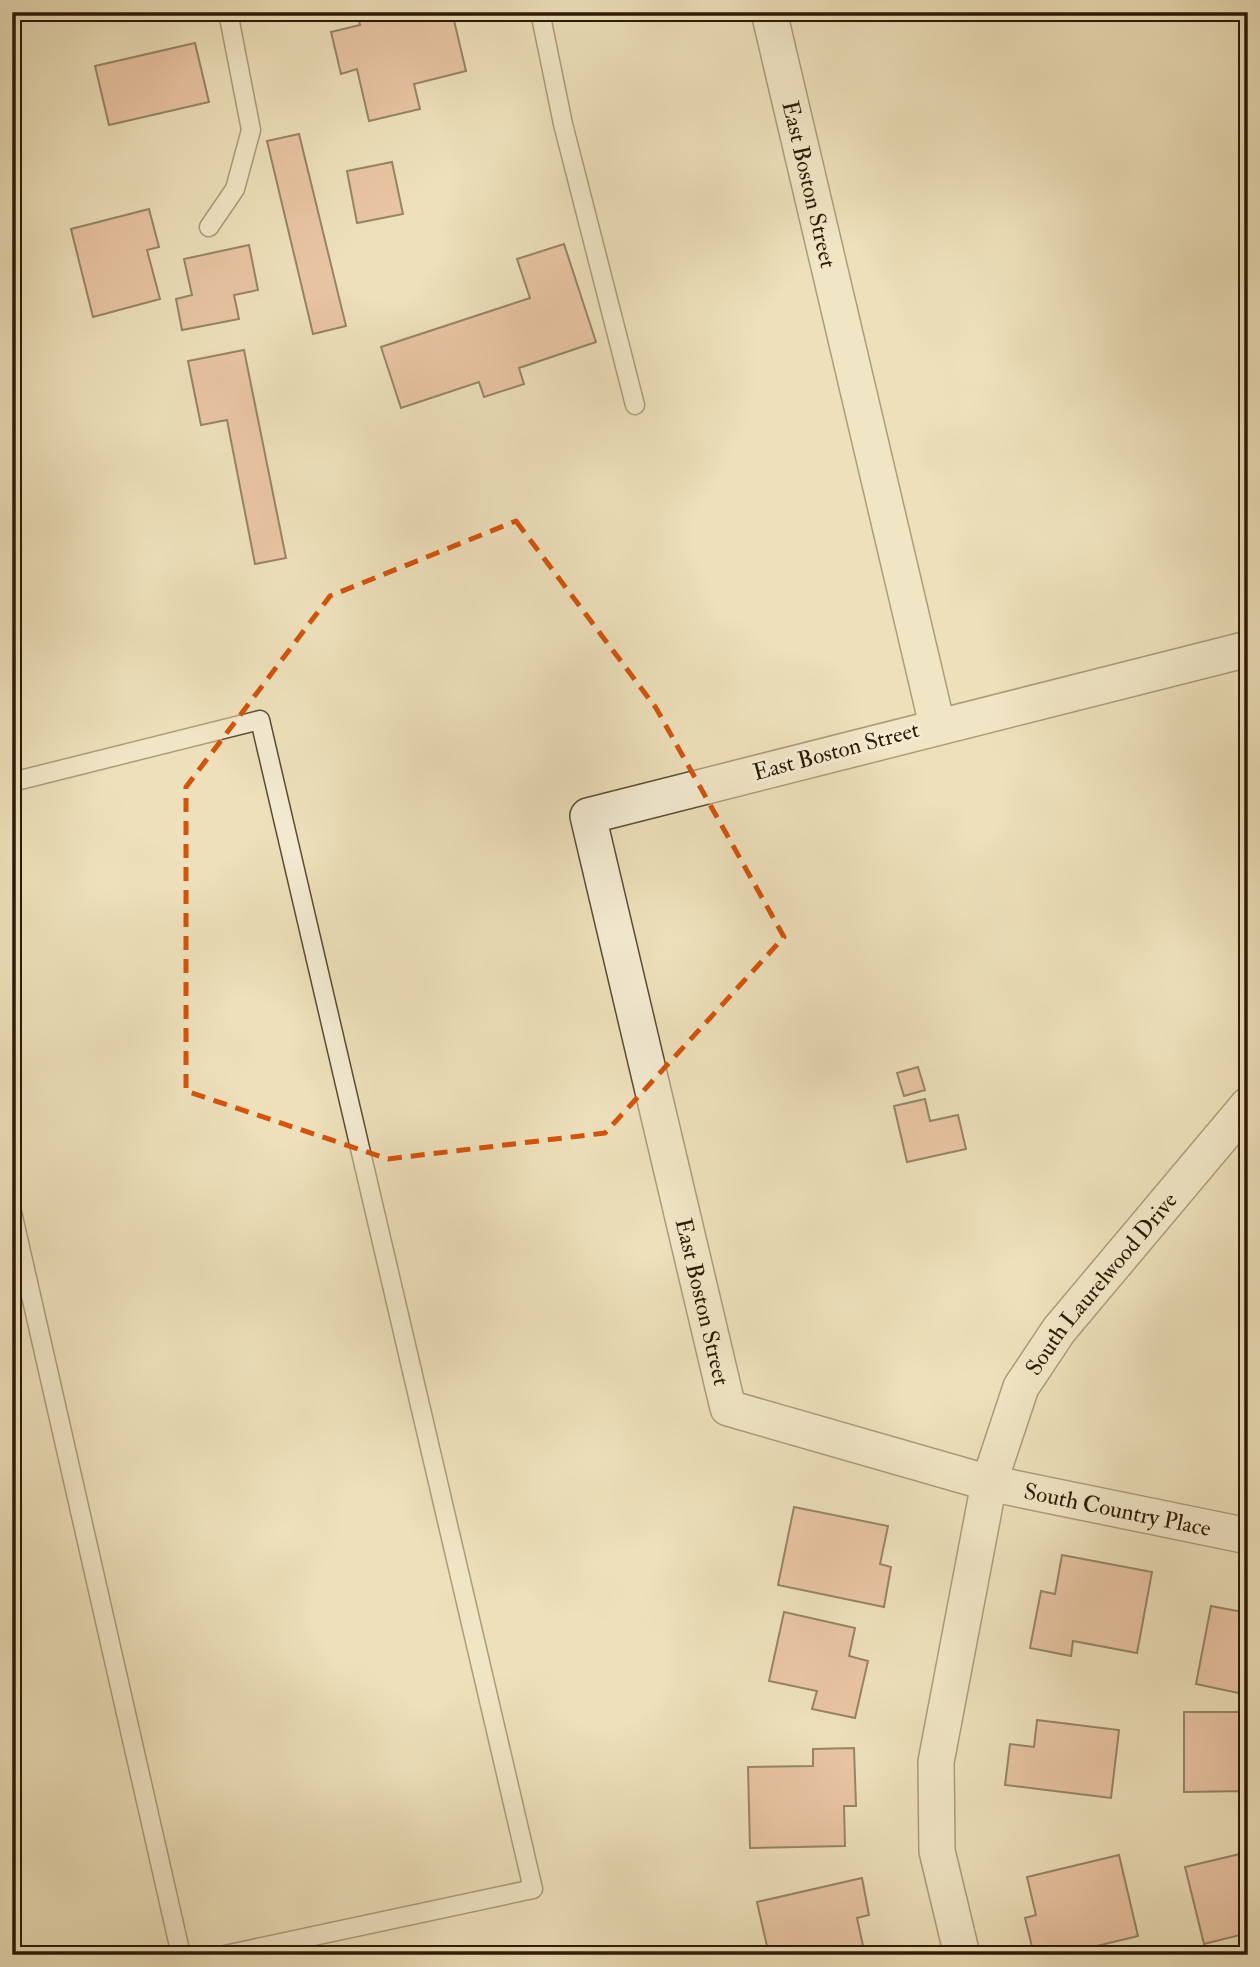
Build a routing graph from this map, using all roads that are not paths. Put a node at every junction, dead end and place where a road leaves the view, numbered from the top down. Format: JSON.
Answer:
{"nodes":[{"id":1,"x":228,"y":12,"type":"edge"},
{"id":2,"x":540,"y":12,"type":"edge"},
{"id":3,"x":769,"y":12,"type":"edge"},
{"id":4,"x":209,"y":227,"type":"dead end"},
{"id":5,"x":635,"y":405,"type":"dead end"},
{"id":6,"x":1248,"y":649,"type":"edge"},
{"id":7,"x":937,"y":725,"type":"junction"},
{"id":8,"x":12,"y":782,"type":"edge"},
{"id":9,"x":1248,"y":1105,"type":"edge"},
{"id":10,"x":12,"y":1212,"type":"edge"},
{"id":11,"x":989,"y":1483,"type":"junction"},
{"id":12,"x":1248,"y":1536,"type":"edge"},
{"id":13,"x":181,"y":1955,"type":"edge"},
{"id":14,"x":225,"y":1955,"type":"edge"},
{"id":15,"x":962,"y":1955,"type":"edge"}],
"edges":[{"from":1,"to":4,"type":"lane"},
{"from":2,"to":5,"type":"lane"},
{"from":3,"to":7,"type":"street","name":"East Boston Street"},
{"from":6,"to":7,"type":"street","name":"East Boston Street"},
{"from":7,"to":11,"type":"street","name":"East Boston Street"},
{"from":8,"to":14,"type":"lane"},
{"from":9,"to":11,"type":"street","name":"South Laurelwood Drive"},
{"from":10,"to":13,"type":"lane"},
{"from":11,"to":12,"type":"street","name":"South Country Place"},
{"from":11,"to":15,"type":"street"}]}
